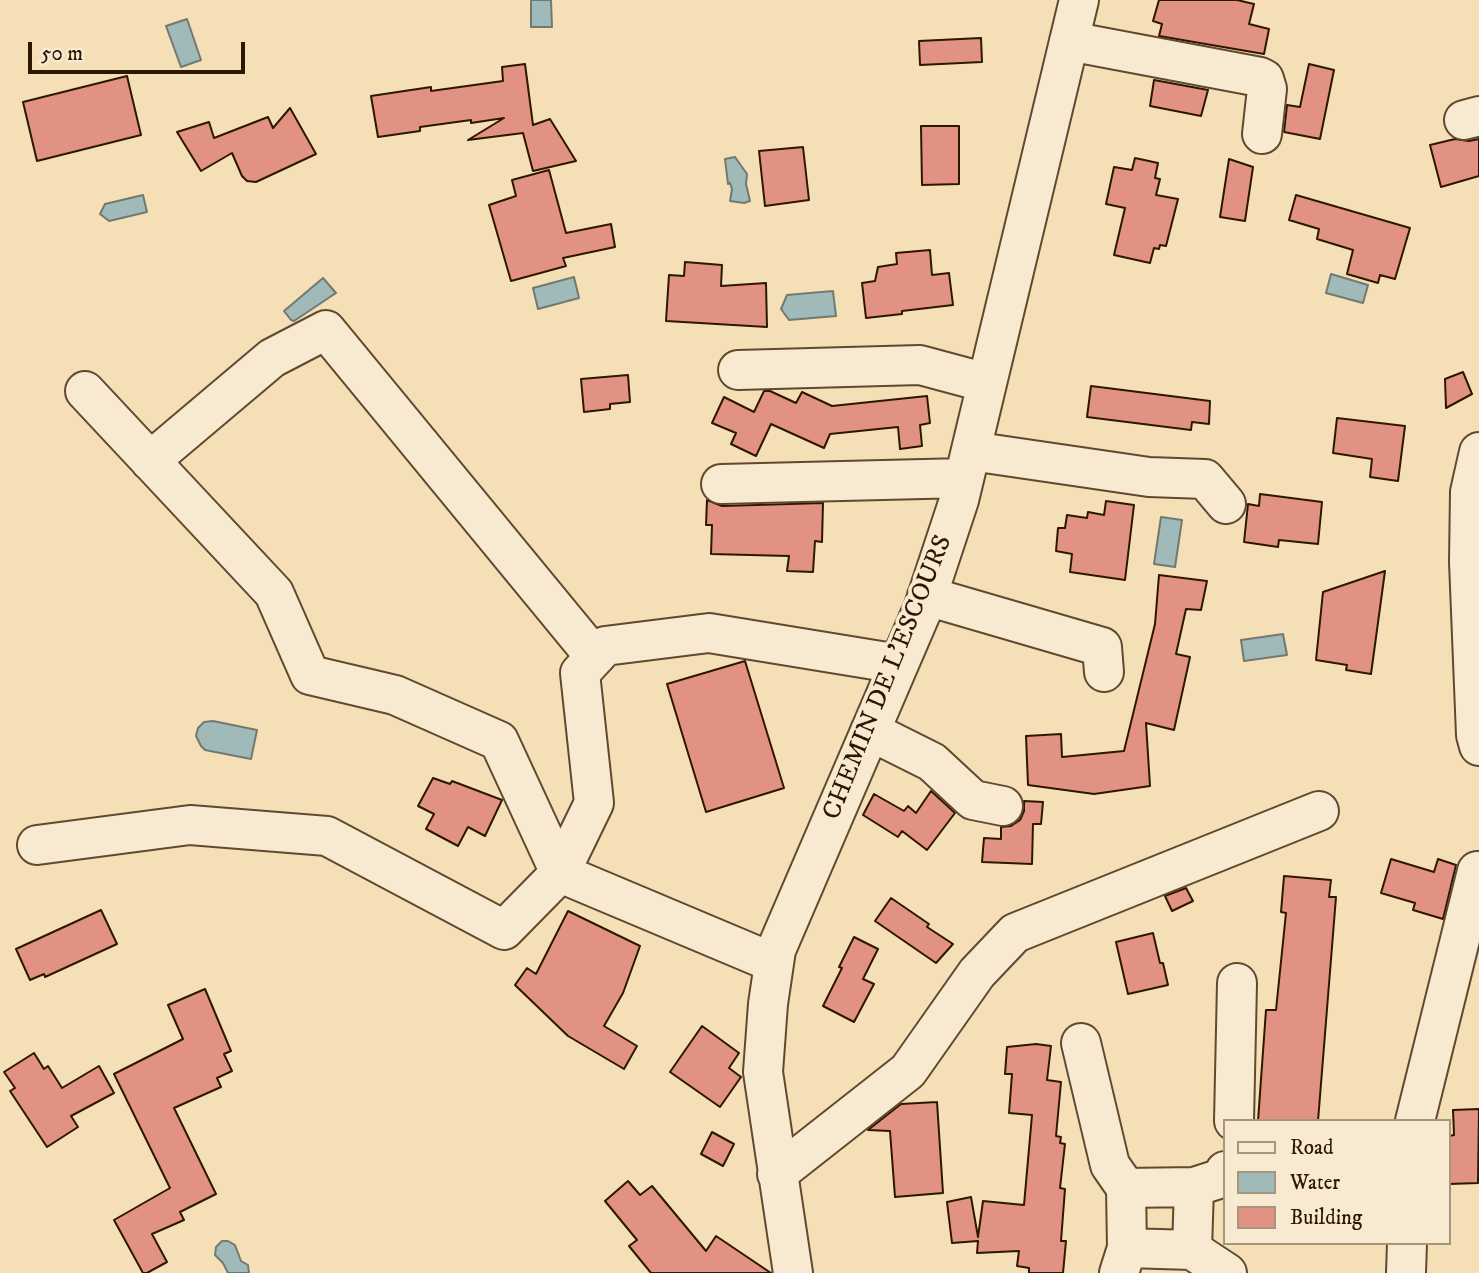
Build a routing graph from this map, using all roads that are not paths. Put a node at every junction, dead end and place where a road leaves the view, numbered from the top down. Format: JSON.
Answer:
{"nodes":[{"id":1,"x":1079,"y":0,"type":"edge"},
{"id":2,"x":1069,"y":41,"type":"junction"},
{"id":3,"x":1262,"y":134,"type":"dead end"},
{"id":4,"x":738,"y":370,"type":"dead end"},
{"id":5,"x":987,"y":383,"type":"junction"},
{"id":6,"x":85,"y":391,"type":"dead end"},
{"id":7,"x":1479,"y":452,"type":"edge"},
{"id":8,"x":150,"y":461,"type":"junction"},
{"id":9,"x":967,"y":464,"type":"junction"},
{"id":10,"x":721,"y":484,"type":"dead end"},
{"id":11,"x":1226,"y":504,"type":"dead end"},
{"id":12,"x":928,"y":596,"type":"junction"},
{"id":13,"x":595,"y":657,"type":"junction"},
{"id":14,"x":899,"y":664,"type":"junction"},
{"id":15,"x":1104,"y":672,"type":"dead end"},
{"id":16,"x":1478,"y":726,"type":"edge"},
{"id":17,"x":870,"y":731,"type":"junction"},
{"id":18,"x":1003,"y":806,"type":"dead end"},
{"id":19,"x":1320,"y":811,"type":"dead end"},
{"id":20,"x":37,"y":845,"type":"dead end"},
{"id":21,"x":1477,"y":871,"type":"dead end"},
{"id":22,"x":560,"y":873,"type":"junction"},
{"id":23,"x":774,"y":964,"type":"junction"},
{"id":24,"x":1237,"y":983,"type":"dead end"},
{"id":25,"x":1081,"y":1043,"type":"dead end"},
{"id":26,"x":1234,"y":1119,"type":"edge"},
{"id":27,"x":1415,"y":1119,"type":"edge"},
{"id":28,"x":777,"y":1174,"type":"junction"},
{"id":29,"x":1210,"y":1179,"type":"edge"},
{"id":30,"x":1126,"y":1188,"type":"junction"},
{"id":31,"x":1407,"y":1245,"type":"edge"},
{"id":32,"x":1192,"y":1250,"type":"junction"},
{"id":33,"x":1123,"y":1261,"type":"edge"},
{"id":34,"x":793,"y":1273,"type":"edge"},
{"id":35,"x":1227,"y":1273,"type":"edge"},
{"id":36,"x":1406,"y":1273,"type":"edge"}],
"edges":[{"from":1,"to":2,"type":"street","name":"CHEMIN DE L'ESCOURS"},
{"from":2,"to":3,"type":"street"},
{"from":2,"to":5,"type":"street","name":"CHEMIN DE L'ESCOURS"},
{"from":4,"to":5,"type":"street"},
{"from":5,"to":9,"type":"street","name":"CHEMIN DE L'ESCOURS"},
{"from":6,"to":8,"type":"street"},
{"from":7,"to":16,"type":"street"},
{"from":8,"to":13,"type":"street"},
{"from":8,"to":22,"type":"street"},
{"from":9,"to":10,"type":"street"},
{"from":9,"to":11,"type":"street"},
{"from":9,"to":12,"type":"street","name":"CHEMIN DE L'ESCOURS"},
{"from":12,"to":14,"type":"street","name":"CHEMIN DE L'ESCOURS"},
{"from":12,"to":15,"type":"street"},
{"from":13,"to":14,"type":"street"},
{"from":13,"to":22,"type":"street"},
{"from":14,"to":17,"type":"street","name":"CHEMIN DE L'ESCOURS"},
{"from":17,"to":18,"type":"street"},
{"from":17,"to":23,"type":"street","name":"CHEMIN DE L'ESCOURS"},
{"from":19,"to":28,"type":"street"},
{"from":20,"to":22,"type":"street"},
{"from":21,"to":27,"type":"street"},
{"from":22,"to":23,"type":"street"},
{"from":23,"to":28,"type":"street","name":"CHEMIN DE L'ESCOURS"},
{"from":24,"to":26,"type":"street"},
{"from":25,"to":30,"type":"street"},
{"from":28,"to":34,"type":"street","name":"CHEMIN DE L'ESCOURS"},
{"from":29,"to":30,"type":"street"},
{"from":29,"to":32,"type":"street"},
{"from":30,"to":33,"type":"street"},
{"from":31,"to":36,"type":"street"},
{"from":32,"to":33,"type":"street"},
{"from":32,"to":35,"type":"street"}]}
